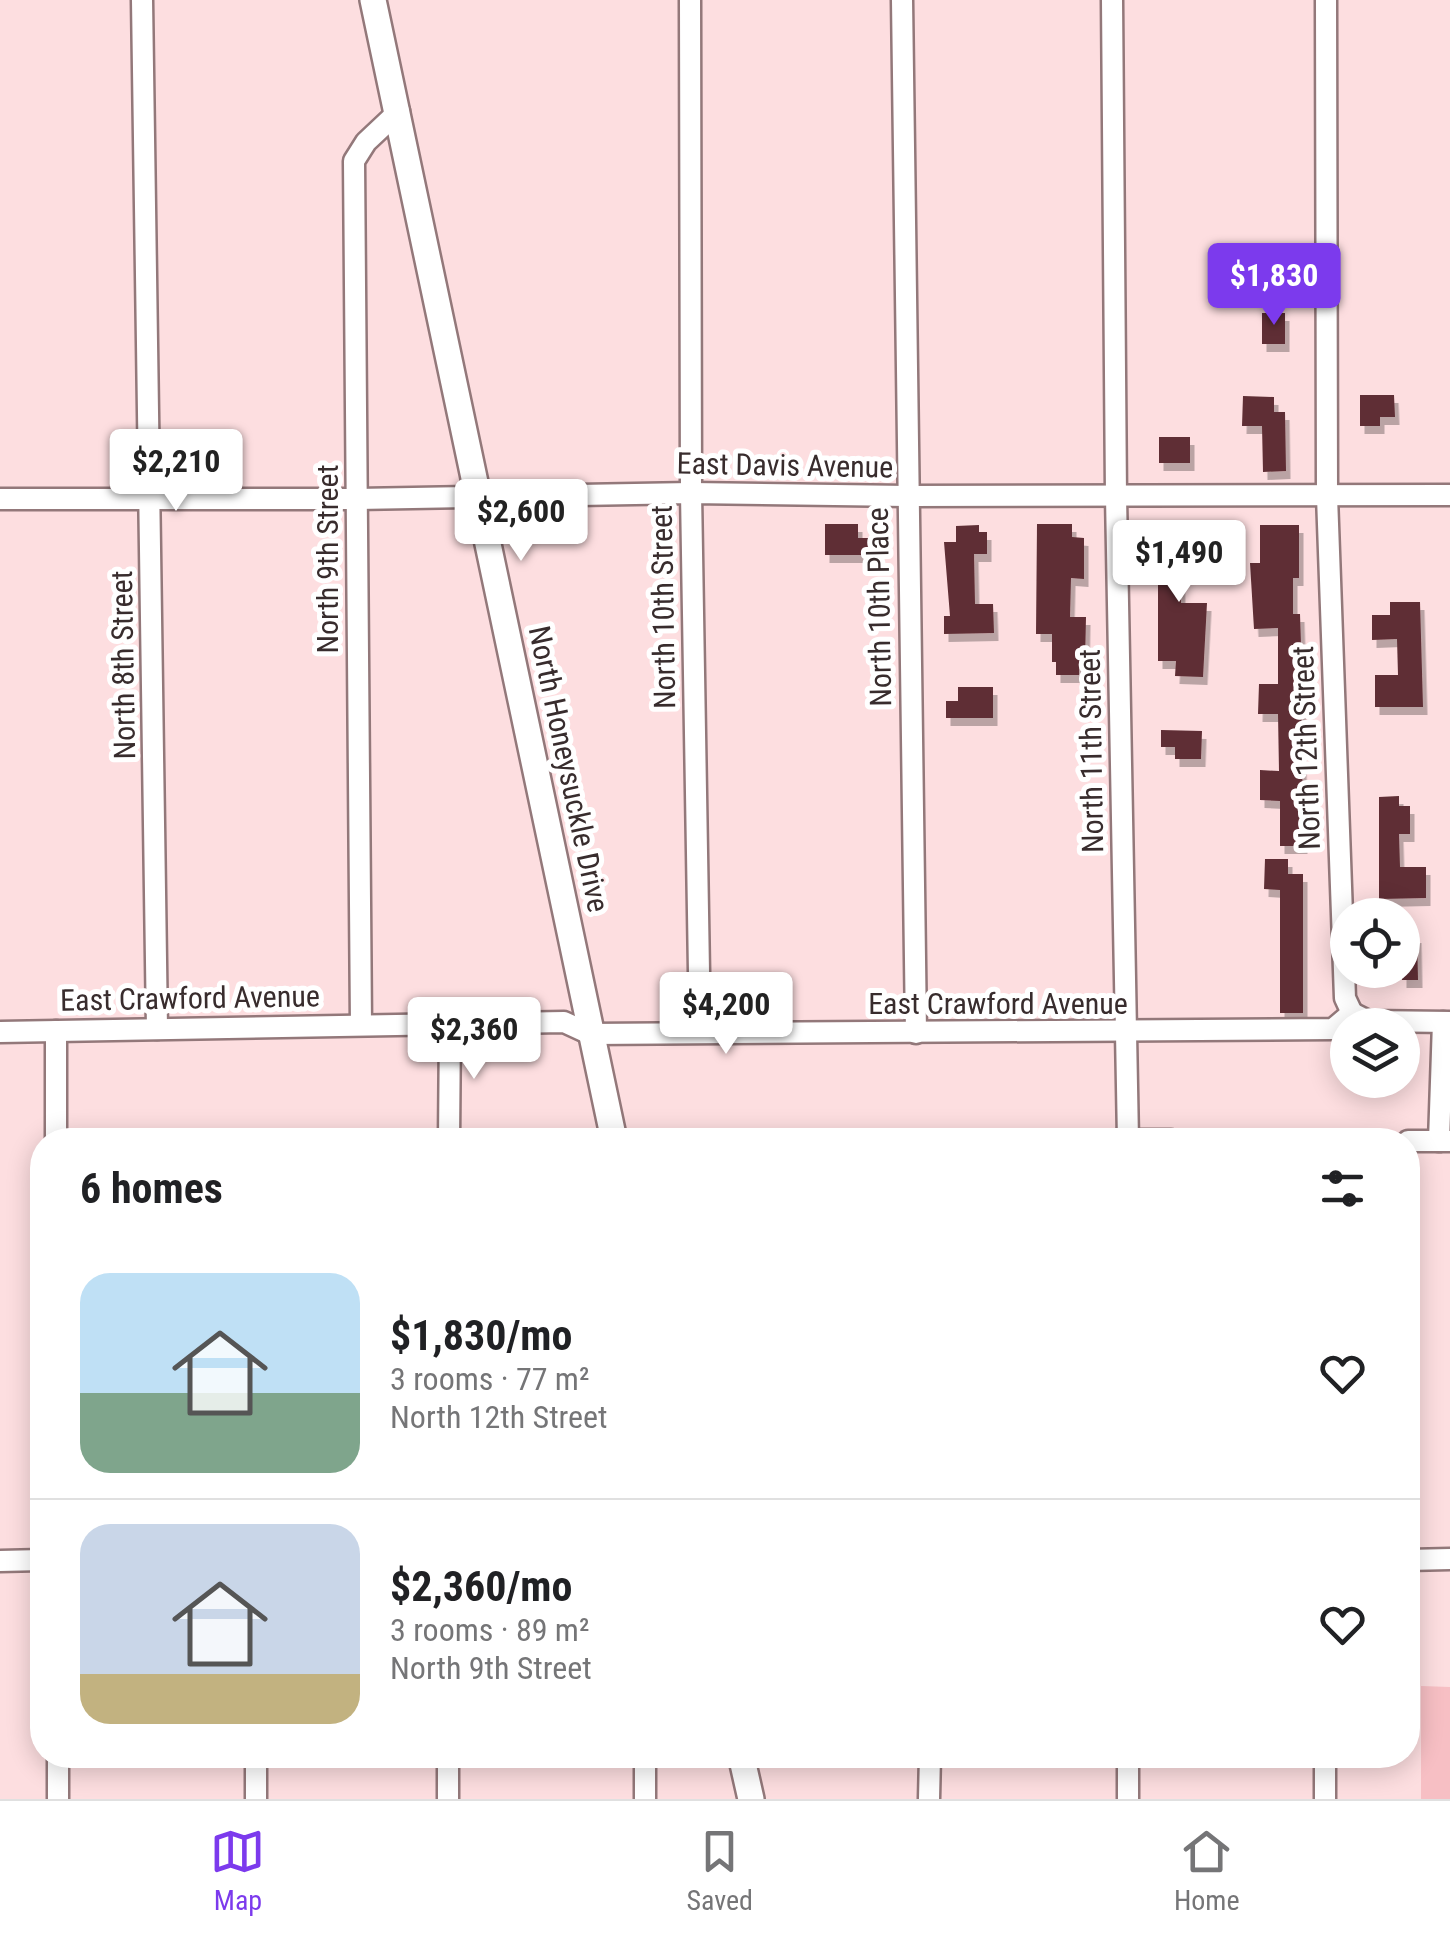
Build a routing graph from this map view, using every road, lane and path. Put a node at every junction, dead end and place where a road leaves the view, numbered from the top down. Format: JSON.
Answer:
{"nodes":[{"id":1,"x":142,"y":0,"type":"edge"},
{"id":2,"x":374,"y":0,"type":"edge"},
{"id":3,"x":690,"y":0,"type":"edge"},
{"id":4,"x":902,"y":0,"type":"edge"},
{"id":5,"x":1112,"y":0,"type":"edge"},
{"id":6,"x":1326,"y":0,"type":"edge"},
{"id":7,"x":399,"y":111,"type":"junction"},
{"id":8,"x":691,"y":493,"type":"junction"},
{"id":9,"x":1450,"y":495,"type":"edge"},
{"id":10,"x":907,"y":496,"type":"junction"},
{"id":11,"x":1116,"y":496,"type":"junction"},
{"id":12,"x":1326,"y":496,"type":"junction"},
{"id":13,"x":479,"y":497,"type":"junction"},
{"id":14,"x":150,"y":498,"type":"junction"},
{"id":15,"x":0,"y":499,"type":"edge"},
{"id":16,"x":357,"y":499,"type":"junction"},
{"id":17,"x":1350,"y":1008,"type":"edge"},
{"id":18,"x":1420,"y":1022,"type":"edge"},
{"id":19,"x":1446,"y":1022,"type":"edge"},
{"id":20,"x":450,"y":1024,"type":"junction"},
{"id":21,"x":362,"y":1026,"type":"junction"},
{"id":22,"x":157,"y":1029,"type":"junction"},
{"id":23,"x":1330,"y":1029,"type":"edge"},
{"id":24,"x":56,"y":1030,"type":"junction"},
{"id":25,"x":0,"y":1032,"type":"edge"},
{"id":26,"x":700,"y":1032,"type":"junction"},
{"id":27,"x":1127,"y":1032,"type":"junction"},
{"id":28,"x":916,"y":1033,"type":"junction"},
{"id":29,"x":590,"y":1034,"type":"junction"},
{"id":30,"x":56,"y":1128,"type":"edge"},
{"id":31,"x":449,"y":1128,"type":"edge"},
{"id":32,"x":611,"y":1128,"type":"edge"},
{"id":33,"x":1128,"y":1128,"type":"edge"},
{"id":34,"x":1445,"y":1141,"type":"edge"},
{"id":35,"x":30,"y":1560,"type":"edge"},
{"id":36,"x":1420,"y":1560,"type":"edge"},
{"id":37,"x":1450,"y":1560,"type":"edge"},
{"id":38,"x":0,"y":1561,"type":"edge"},
{"id":39,"x":58,"y":1768,"type":"edge"},
{"id":40,"x":256,"y":1768,"type":"edge"},
{"id":41,"x":448,"y":1768,"type":"edge"},
{"id":42,"x":645,"y":1768,"type":"edge"},
{"id":43,"x":744,"y":1768,"type":"edge"},
{"id":44,"x":930,"y":1768,"type":"edge"},
{"id":45,"x":1128,"y":1768,"type":"edge"},
{"id":46,"x":1325,"y":1768,"type":"edge"},
{"id":47,"x":58,"y":1799,"type":"edge"},
{"id":48,"x":256,"y":1799,"type":"edge"},
{"id":49,"x":448,"y":1799,"type":"edge"},
{"id":50,"x":645,"y":1799,"type":"edge"},
{"id":51,"x":750,"y":1799,"type":"edge"},
{"id":52,"x":929,"y":1799,"type":"edge"},
{"id":53,"x":1128,"y":1799,"type":"edge"},
{"id":54,"x":1324,"y":1799,"type":"edge"}],
"edges":[{"from":1,"to":14,"type":"street","name":"North 8th Street"},
{"from":2,"to":7,"type":"street","name":"North Honeysuckle Drive"},
{"from":3,"to":8,"type":"street","name":"North 10th Street"},
{"from":4,"to":10,"type":"street","name":"North 10th Place"},
{"from":5,"to":11,"type":"street","name":"North 11th Street"},
{"from":6,"to":12,"type":"street","name":"North 12th Street"},
{"from":7,"to":13,"type":"street","name":"North Honeysuckle Drive"},
{"from":7,"to":16,"type":"street","name":"North 9th Street"},
{"from":8,"to":10,"type":"street","name":"East Davis Avenue"},
{"from":8,"to":13,"type":"street","name":"East Davis Avenue"},
{"from":8,"to":26,"type":"street","name":"North 10th Street"},
{"from":9,"to":12,"type":"street","name":"East Davis Avenue"},
{"from":10,"to":11,"type":"street","name":"East Davis Avenue"},
{"from":10,"to":28,"type":"street","name":"North 10th Place"},
{"from":11,"to":12,"type":"street","name":"East Davis Avenue"},
{"from":11,"to":27,"type":"street","name":"North 11th Street"},
{"from":12,"to":17,"type":"street","name":"North 12th Street"},
{"from":13,"to":16,"type":"street","name":"East Davis Avenue"},
{"from":13,"to":29,"type":"street","name":"North Honeysuckle Drive"},
{"from":14,"to":15,"type":"street","name":"East Davis Avenue"},
{"from":14,"to":16,"type":"street","name":"East Davis Avenue"},
{"from":14,"to":22,"type":"street","name":"North 8th Street"},
{"from":16,"to":21,"type":"street","name":"North 9th Street"},
{"from":18,"to":19,"type":"street"},
{"from":19,"to":34,"type":"street"},
{"from":20,"to":21,"type":"street","name":"East Crawford Avenue"},
{"from":20,"to":29,"type":"street","name":"East Crawford Avenue"},
{"from":20,"to":31,"type":"street"},
{"from":21,"to":22,"type":"street","name":"East Crawford Avenue"},
{"from":22,"to":24,"type":"street","name":"East Crawford Avenue"},
{"from":23,"to":27,"type":"street","name":"East Crawford Avenue"},
{"from":24,"to":25,"type":"street","name":"East Crawford Avenue"},
{"from":24,"to":30,"type":"street"},
{"from":26,"to":28,"type":"street","name":"East Crawford Avenue"},
{"from":26,"to":29,"type":"street","name":"East Crawford Avenue"},
{"from":27,"to":28,"type":"street","name":"East Crawford Avenue"},
{"from":27,"to":33,"type":"street","name":"North 11th Street"},
{"from":29,"to":32,"type":"street","name":"North Honeysuckle Drive"},
{"from":35,"to":38,"type":"street"},
{"from":36,"to":37,"type":"street"},
{"from":39,"to":47,"type":"street"},
{"from":40,"to":48,"type":"street"},
{"from":41,"to":49,"type":"street"},
{"from":42,"to":50,"type":"street"},
{"from":43,"to":51,"type":"street"},
{"from":44,"to":52,"type":"street"},
{"from":45,"to":53,"type":"street"},
{"from":46,"to":54,"type":"street"}]}
